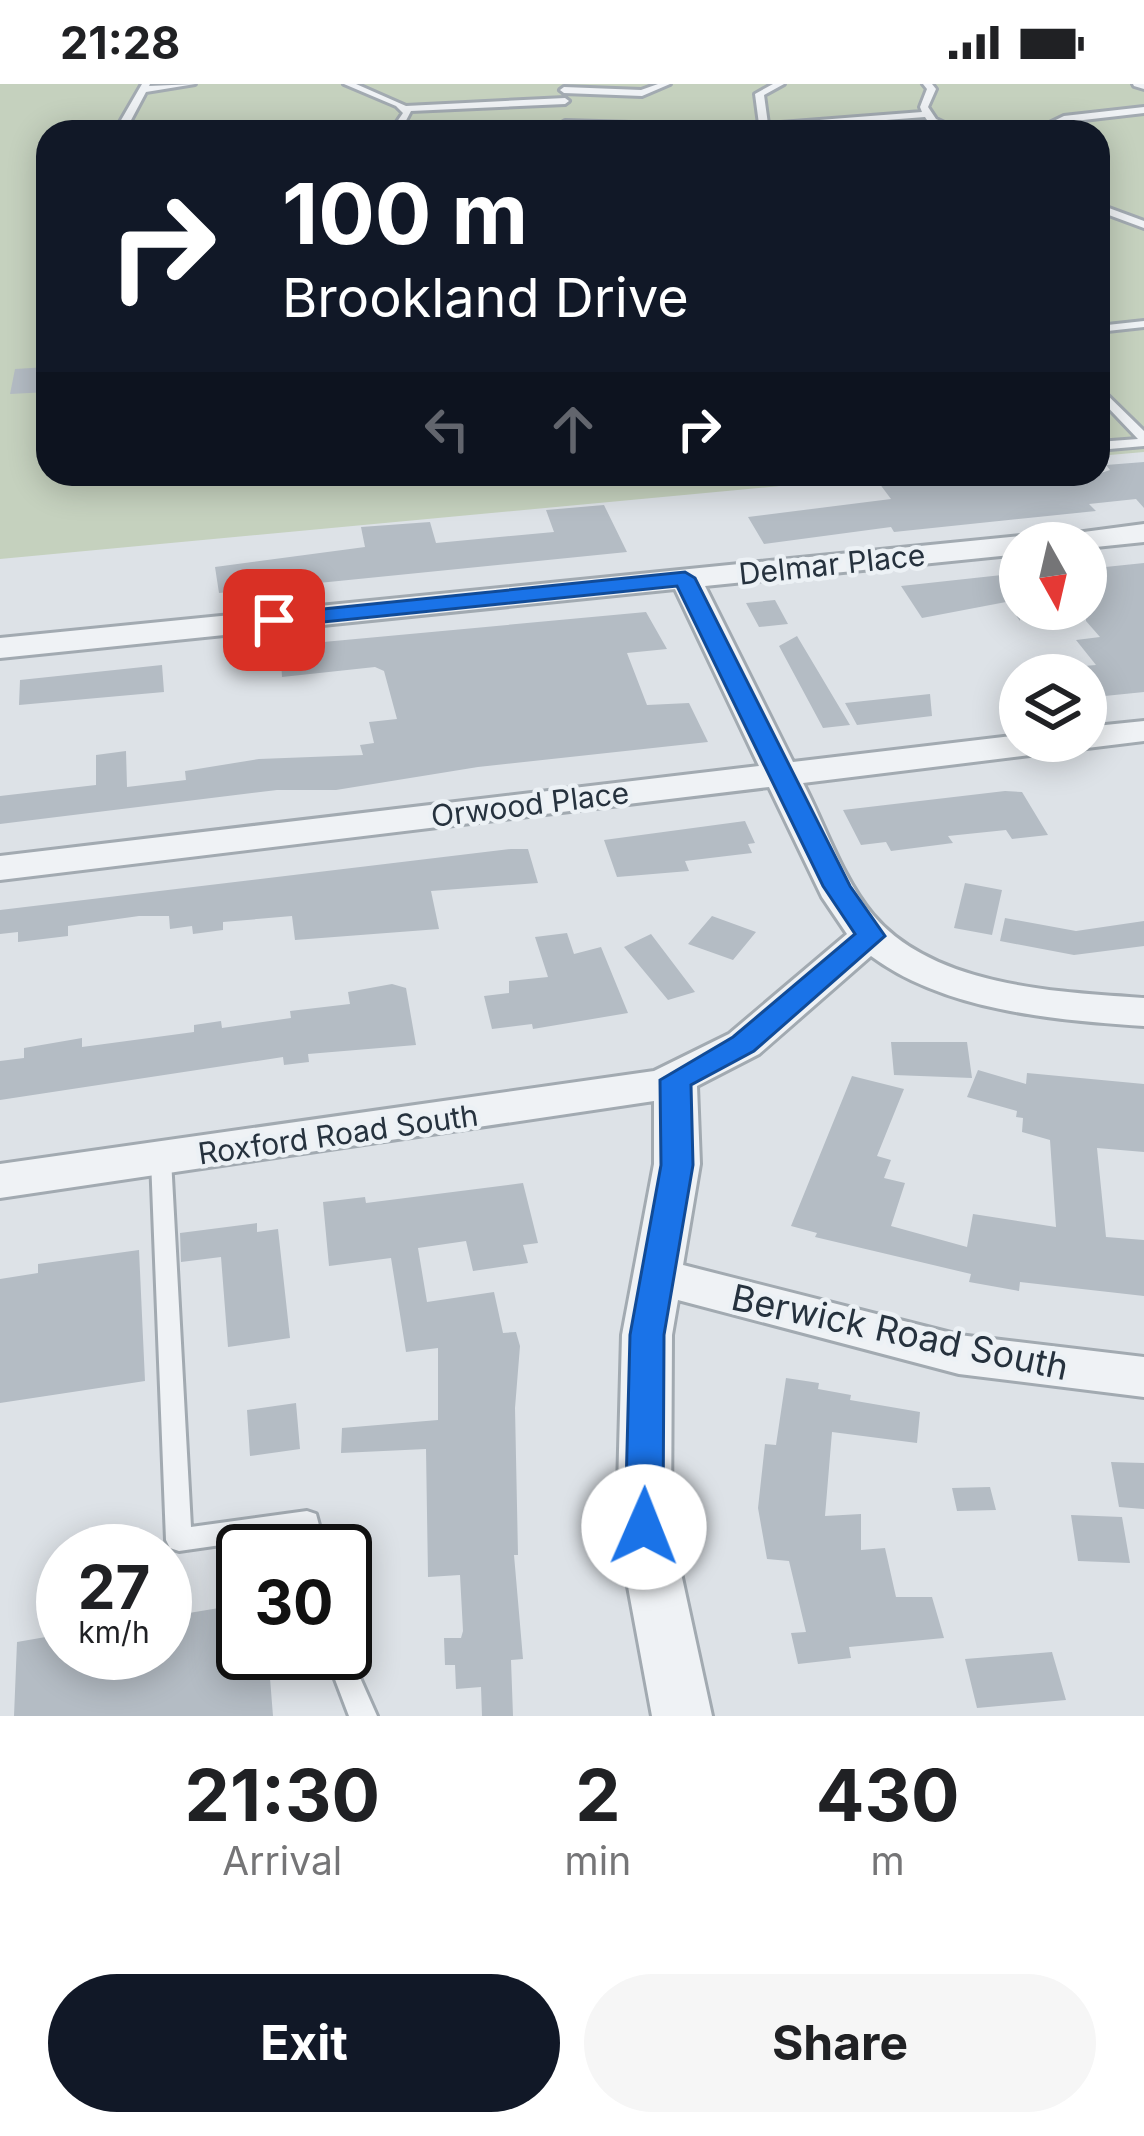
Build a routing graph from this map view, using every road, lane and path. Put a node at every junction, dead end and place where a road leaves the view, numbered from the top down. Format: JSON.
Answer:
{"nodes":[{"id":1,"x":191,"y":84,"type":"edge"},
{"id":2,"x":348,"y":84,"type":"edge"},
{"id":3,"x":549,"y":84,"type":"edge"},
{"id":4,"x":666,"y":84,"type":"edge"},
{"id":5,"x":780,"y":84,"type":"edge"},
{"id":6,"x":927,"y":84,"type":"edge"},
{"id":7,"x":146,"y":86,"type":"edge"},
{"id":8,"x":564,"y":95,"type":"junction"},
{"id":9,"x":404,"y":109,"type":"junction"},
{"id":10,"x":1144,"y":110,"type":"edge"},
{"id":11,"x":928,"y":114,"type":"junction"},
{"id":12,"x":126,"y":120,"type":"edge"},
{"id":13,"x":403,"y":120,"type":"edge"},
{"id":14,"x":567,"y":120,"type":"edge"},
{"id":15,"x":763,"y":120,"type":"edge"},
{"id":16,"x":867,"y":120,"type":"edge"},
{"id":17,"x":938,"y":120,"type":"edge"},
{"id":18,"x":1062,"y":120,"type":"edge"},
{"id":19,"x":1110,"y":212,"type":"edge"},
{"id":20,"x":1110,"y":223,"type":"edge"},
{"id":21,"x":1144,"y":225,"type":"edge"},
{"id":22,"x":1144,"y":324,"type":"edge"},
{"id":23,"x":1110,"y":328,"type":"edge"},
{"id":24,"x":1110,"y":403,"type":"edge"},
{"id":25,"x":1144,"y":440,"type":"edge"},
{"id":26,"x":1110,"y":444,"type":"edge"},
{"id":27,"x":1144,"y":533,"type":"edge"},
{"id":28,"x":1107,"y":537,"type":"edge"},
{"id":29,"x":999,"y":547,"type":"edge"},
{"id":30,"x":685,"y":578,"type":"junction"},
{"id":31,"x":0,"y":648,"type":"edge"},
{"id":32,"x":1144,"y":731,"type":"edge"},
{"id":33,"x":1107,"y":735,"type":"edge"},
{"id":34,"x":999,"y":748,"type":"edge"},
{"id":35,"x":781,"y":773,"type":"junction"},
{"id":36,"x":0,"y":868,"type":"edge"},
{"id":37,"x":871,"y":936,"type":"junction"},
{"id":38,"x":1144,"y":1012,"type":"edge"},
{"id":39,"x":675,"y":1080,"type":"junction"},
{"id":40,"x":161,"y":1159,"type":"junction"},
{"id":41,"x":0,"y":1181,"type":"edge"},
{"id":42,"x":658,"y":1276,"type":"junction"},
{"id":43,"x":1144,"y":1376,"type":"edge"},
{"id":44,"x":216,"y":1535,"type":"edge"},
{"id":45,"x":348,"y":1680,"type":"edge"},
{"id":46,"x":362,"y":1716,"type":"edge"},
{"id":47,"x":682,"y":1716,"type":"edge"}],
"edges":[{"from":1,"to":7,"type":"lane"},
{"from":2,"to":9,"type":"lane"},
{"from":3,"to":8,"type":"lane"},
{"from":4,"to":8,"type":"lane"},
{"from":5,"to":15,"type":"lane"},
{"from":6,"to":11,"type":"lane"},
{"from":7,"to":12,"type":"lane"},
{"from":8,"to":9,"type":"lane"},
{"from":8,"to":14,"type":"lane"},
{"from":9,"to":13,"type":"lane"},
{"from":10,"to":18,"type":"lane"},
{"from":11,"to":16,"type":"lane"},
{"from":11,"to":17,"type":"lane"},
{"from":19,"to":21,"type":"lane"},
{"from":20,"to":21,"type":"lane"},
{"from":22,"to":23,"type":"lane"},
{"from":24,"to":25,"type":"lane"},
{"from":25,"to":26,"type":"lane"},
{"from":27,"to":28,"type":"street"},
{"from":29,"to":30,"type":"street","name":"Delmar Place"},
{"from":30,"to":31,"type":"street","name":"Delmar Place"},
{"from":30,"to":35,"type":"street"},
{"from":32,"to":33,"type":"street"},
{"from":34,"to":35,"type":"street","name":"Orwood Place"},
{"from":35,"to":36,"type":"street","name":"Orwood Place"},
{"from":35,"to":37,"type":"street"},
{"from":37,"to":38,"type":"street"},
{"from":37,"to":39,"type":"street","name":"Roxford Road South"},
{"from":39,"to":40,"type":"street","name":"Roxford Road South"},
{"from":39,"to":42,"type":"street"},
{"from":40,"to":41,"type":"street","name":"Roxford Road South"},
{"from":40,"to":44,"type":"lane"},
{"from":42,"to":43,"type":"street","name":"Berwick Road South"},
{"from":42,"to":47,"type":"street"},
{"from":45,"to":46,"type":"lane"}]}
